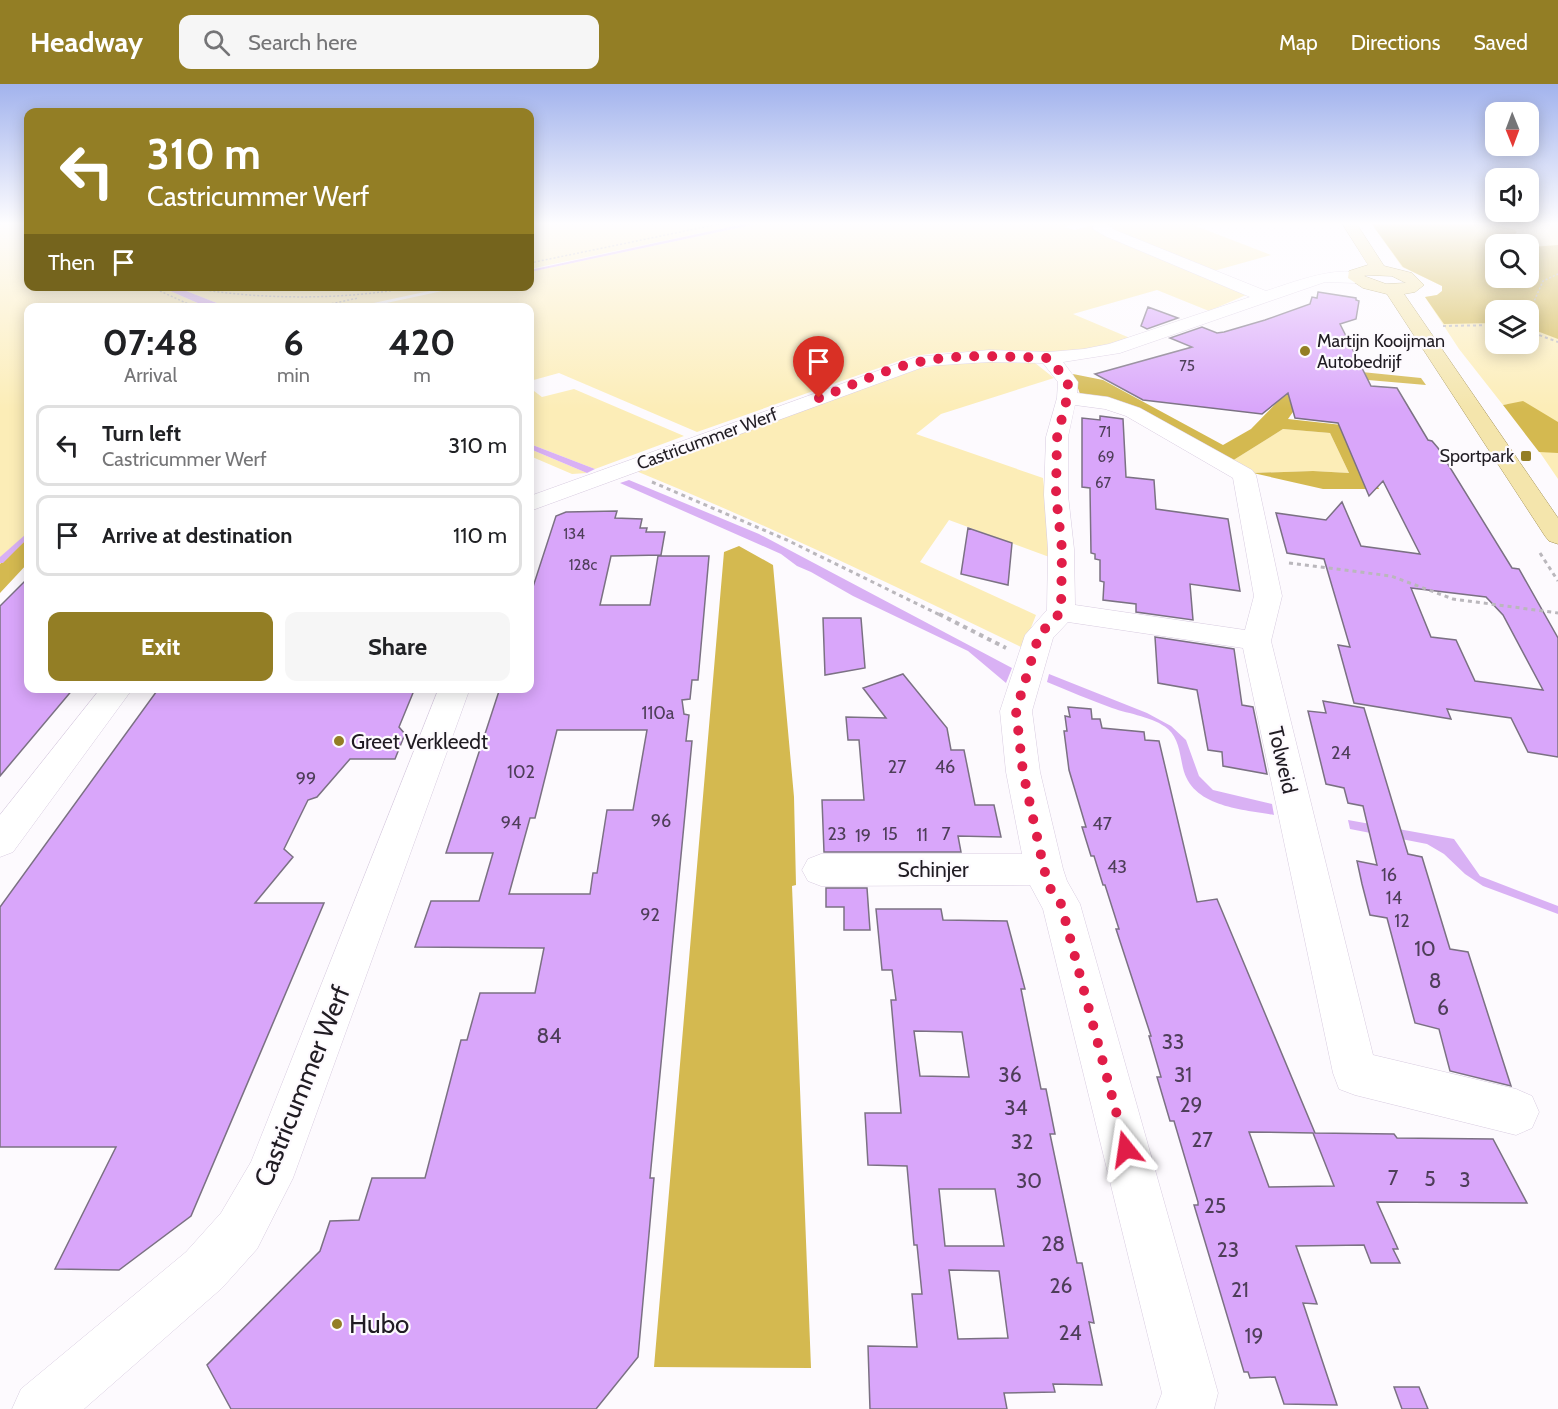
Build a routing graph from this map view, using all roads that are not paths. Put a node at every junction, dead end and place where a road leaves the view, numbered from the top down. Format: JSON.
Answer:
{"nodes":[{"id":1,"x":1236,"y":285,"type":"edge"},
{"id":2,"x":1303,"y":285,"type":"edge"},
{"id":3,"x":1372,"y":285,"type":"edge"},
{"id":4,"x":1415,"y":285,"type":"edge"},
{"id":5,"x":1392,"y":289,"type":"junction"},
{"id":6,"x":1266,"y":297,"type":"junction"},
{"id":7,"x":1049,"y":358,"type":"junction"},
{"id":8,"x":1067,"y":398,"type":"junction"},
{"id":9,"x":534,"y":498,"type":"edge"},
{"id":10,"x":1558,"y":536,"type":"edge"},
{"id":11,"x":1061,"y":612,"type":"junction"},
{"id":12,"x":1256,"y":641,"type":"junction"},
{"id":13,"x":114,"y":693,"type":"edge"},
{"id":14,"x":453,"y":693,"type":"edge"},
{"id":15,"x":0,"y":842,"type":"edge"},
{"id":16,"x":1044,"y":869,"type":"junction"},
{"id":17,"x":822,"y":870,"type":"dead end"},
{"id":18,"x":1516,"y":1112,"type":"dead end"},
{"id":19,"x":41,"y":1409,"type":"edge"},
{"id":20,"x":1185,"y":1409,"type":"edge"}],
"edges":[{"from":1,"to":6,"type":"street"},
{"from":2,"to":6,"type":"street","name":"Castricummer Werf"},
{"from":3,"to":5,"type":"main road"},
{"from":4,"to":5,"type":"main road"},
{"from":5,"to":10,"type":"main road"},
{"from":6,"to":7,"type":"street","name":"Castricummer Werf"},
{"from":7,"to":8,"type":"street"},
{"from":7,"to":9,"type":"street","name":"Castricummer Werf"},
{"from":8,"to":11,"type":"street"},
{"from":8,"to":12,"type":"street","name":"Tolweid"},
{"from":11,"to":12,"type":"street"},
{"from":11,"to":16,"type":"street"},
{"from":12,"to":18,"type":"street","name":"Tolweid"},
{"from":13,"to":15,"type":"street"},
{"from":14,"to":19,"type":"street","name":"Castricummer Werf"},
{"from":16,"to":17,"type":"street","name":"Schinjer"},
{"from":16,"to":20,"type":"street"}]}
